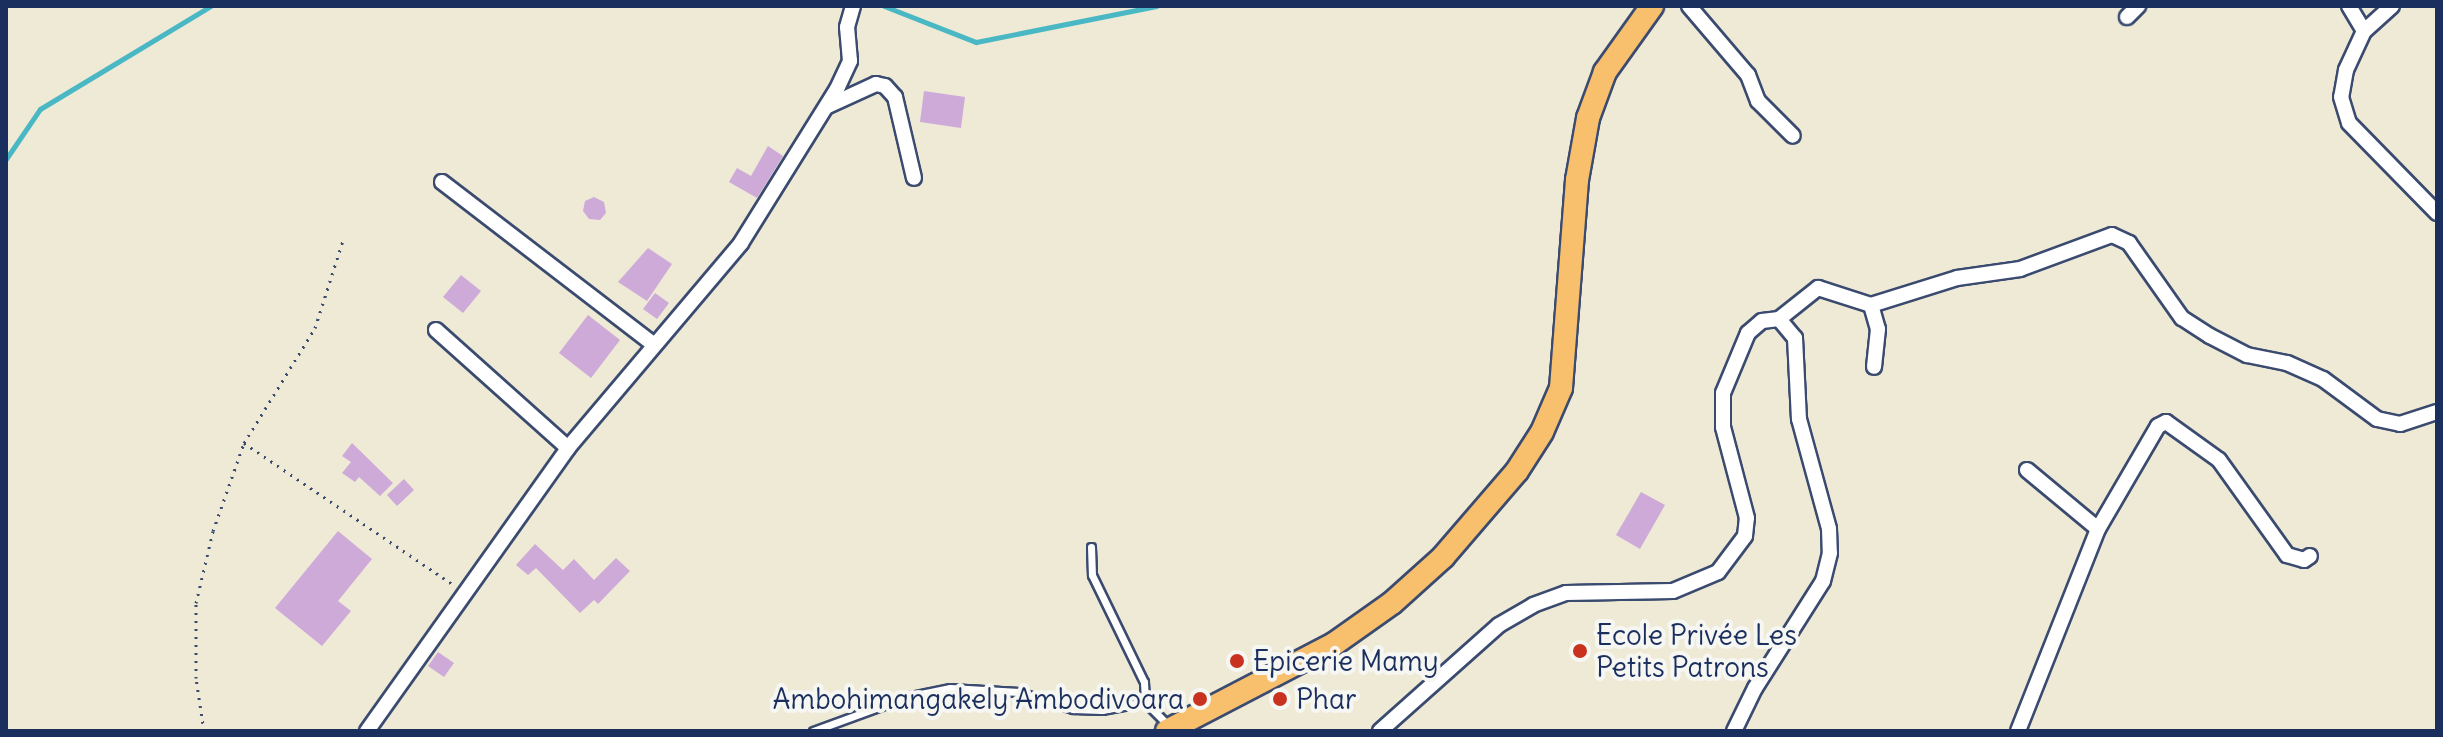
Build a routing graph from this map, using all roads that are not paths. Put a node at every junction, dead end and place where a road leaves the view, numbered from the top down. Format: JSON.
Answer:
{"nodes":[{"id":1,"x":853,"y":6,"type":"edge"},
{"id":2,"x":1652,"y":6,"type":"edge"},
{"id":3,"x":1689,"y":6,"type":"edge"},
{"id":4,"x":2349,"y":6,"type":"edge"},
{"id":5,"x":2392,"y":6,"type":"edge"},
{"id":6,"x":2364,"y":31,"type":"junction"},
{"id":7,"x":828,"y":106,"type":"junction"},
{"id":8,"x":1793,"y":136,"type":"dead end"},
{"id":9,"x":914,"y":178,"type":"dead end"},
{"id":10,"x":442,"y":182,"type":"dead end"},
{"id":11,"x":2437,"y":213,"type":"edge"},
{"id":12,"x":1871,"y":305,"type":"junction"},
{"id":13,"x":1779,"y":319,"type":"junction"},
{"id":14,"x":436,"y":330,"type":"dead end"},
{"id":15,"x":652,"y":343,"type":"junction"},
{"id":16,"x":1874,"y":367,"type":"dead end"},
{"id":17,"x":2437,"y":412,"type":"edge"},
{"id":18,"x":568,"y":448,"type":"junction"},
{"id":19,"x":2027,"y":470,"type":"dead end"},
{"id":20,"x":2098,"y":529,"type":"junction"},
{"id":21,"x":1091,"y":547,"type":"dead end"},
{"id":22,"x":2310,"y":556,"type":"dead end"},
{"id":23,"x":1145,"y":702,"type":"junction"},
{"id":24,"x":367,"y":731,"type":"edge"},
{"id":25,"x":813,"y":731,"type":"edge"},
{"id":26,"x":1173,"y":731,"type":"edge"},
{"id":27,"x":1380,"y":731,"type":"edge"},
{"id":28,"x":1734,"y":731,"type":"edge"},
{"id":29,"x":2018,"y":731,"type":"edge"}],
"edges":[{"from":1,"to":7,"type":"street"},
{"from":2,"to":26,"type":"main road"},
{"from":3,"to":8,"type":"street"},
{"from":4,"to":6,"type":"street"},
{"from":5,"to":6,"type":"street"},
{"from":6,"to":11,"type":"street"},
{"from":7,"to":9,"type":"street"},
{"from":7,"to":15,"type":"street"},
{"from":10,"to":15,"type":"street"},
{"from":12,"to":13,"type":"street"},
{"from":12,"to":16,"type":"street"},
{"from":12,"to":17,"type":"street"},
{"from":13,"to":27,"type":"street"},
{"from":13,"to":28,"type":"street"},
{"from":14,"to":18,"type":"street"},
{"from":15,"to":18,"type":"street"},
{"from":18,"to":24,"type":"street"},
{"from":19,"to":20,"type":"street"},
{"from":20,"to":22,"type":"street"},
{"from":20,"to":29,"type":"street"},
{"from":21,"to":23,"type":"lane"},
{"from":23,"to":25,"type":"lane"},
{"from":23,"to":26,"type":"lane"}]}
